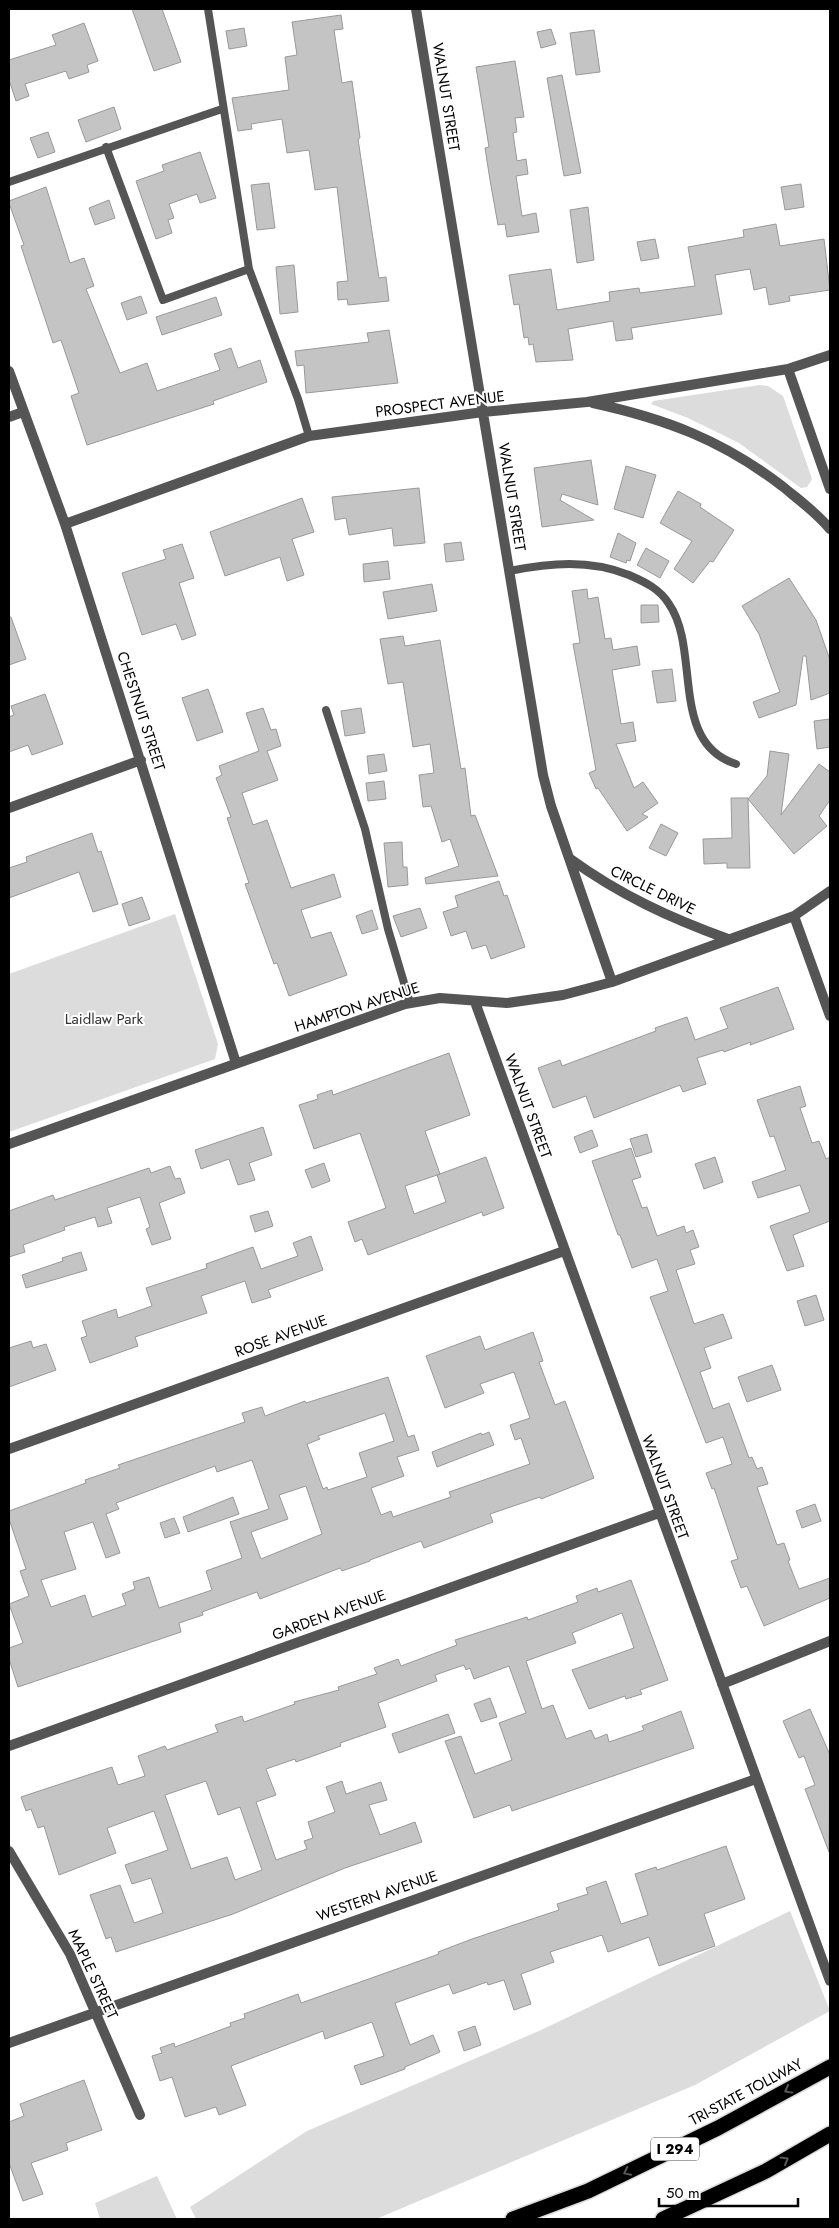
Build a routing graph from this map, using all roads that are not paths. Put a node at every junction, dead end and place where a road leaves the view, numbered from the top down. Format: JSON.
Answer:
{"nodes":[{"id":1,"x":208,"y":9,"type":"edge"},
{"id":2,"x":416,"y":9,"type":"edge"},
{"id":3,"x":222,"y":109,"type":"junction"},
{"id":4,"x":106,"y":147,"type":"junction"},
{"id":5,"x":9,"y":182,"type":"edge"},
{"id":6,"x":249,"y":269,"type":"junction"},
{"id":7,"x":830,"y":355,"type":"edge"},
{"id":8,"x":788,"y":369,"type":"junction"},
{"id":9,"x":9,"y":371,"type":"edge"},
{"id":10,"x":587,"y":402,"type":"junction"},
{"id":11,"x":23,"y":412,"type":"junction"},
{"id":12,"x":483,"y":412,"type":"junction"},
{"id":13,"x":9,"y":417,"type":"edge"},
{"id":14,"x":309,"y":436,"type":"junction"},
{"id":15,"x":830,"y":490,"type":"edge"},
{"id":16,"x":65,"y":524,"type":"junction"},
{"id":17,"x":830,"y":530,"type":"edge"},
{"id":18,"x":509,"y":571,"type":"junction"},
{"id":19,"x":326,"y":710,"type":"dead end"},
{"id":20,"x":140,"y":760,"type":"junction"},
{"id":21,"x":736,"y":764,"type":"dead end"},
{"id":22,"x":9,"y":808,"type":"edge"},
{"id":23,"x":569,"y":858,"type":"junction"},
{"id":24,"x":830,"y":891,"type":"edge"},
{"id":25,"x":794,"y":916,"type":"junction"},
{"id":26,"x":728,"y":939,"type":"junction"},
{"id":27,"x":612,"y":982,"type":"junction"},
{"id":28,"x":475,"y":1002,"type":"junction"},
{"id":29,"x":410,"y":1003,"type":"junction"},
{"id":30,"x":830,"y":1016,"type":"edge"},
{"id":31,"x":236,"y":1063,"type":"junction"},
{"id":32,"x":9,"y":1144,"type":"edge"},
{"id":33,"x":564,"y":1251,"type":"junction"},
{"id":34,"x":9,"y":1450,"type":"edge"},
{"id":35,"x":659,"y":1513,"type":"junction"},
{"id":36,"x":830,"y":1641,"type":"edge"},
{"id":37,"x":722,"y":1684,"type":"junction"},
{"id":38,"x":9,"y":1746,"type":"edge"},
{"id":39,"x":756,"y":1779,"type":"junction"},
{"id":40,"x":9,"y":1851,"type":"edge"},
{"id":41,"x":830,"y":1981,"type":"edge"},
{"id":42,"x":95,"y":2012,"type":"junction"},
{"id":43,"x":9,"y":2043,"type":"edge"},
{"id":44,"x":830,"y":2067,"type":"edge"},
{"id":45,"x":140,"y":2115,"type":"dead end"},
{"id":46,"x":830,"y":2134,"type":"edge"},
{"id":47,"x":513,"y":2219,"type":"edge"},
{"id":48,"x":662,"y":2219,"type":"edge"}],
"edges":[{"from":1,"to":3,"type":"lane"},
{"from":2,"to":12,"type":"street","name":"WALNUT STREET"},
{"from":3,"to":4,"type":"lane"},
{"from":3,"to":6,"type":"lane"},
{"from":4,"to":5,"type":"lane"},
{"from":4,"to":6,"type":"lane"},
{"from":6,"to":14,"type":"lane"},
{"from":7,"to":8,"type":"street","name":"PROSPECT AVENUE"},
{"from":8,"to":10,"type":"street","name":"PROSPECT AVENUE"},
{"from":8,"to":15,"type":"street"},
{"from":9,"to":11,"type":"street","name":"CHESTNUT STREET"},
{"from":10,"to":12,"type":"street","name":"PROSPECT AVENUE"},
{"from":10,"to":17,"type":"street"},
{"from":11,"to":13,"type":"street"},
{"from":11,"to":16,"type":"street","name":"CHESTNUT STREET"},
{"from":12,"to":14,"type":"street","name":"PROSPECT AVENUE"},
{"from":12,"to":18,"type":"street","name":"WALNUT STREET"},
{"from":14,"to":16,"type":"street","name":"PROSPECT AVENUE"},
{"from":16,"to":20,"type":"street","name":"CHESTNUT STREET"},
{"from":18,"to":21,"type":"lane"},
{"from":18,"to":23,"type":"street","name":"WALNUT STREET"},
{"from":19,"to":29,"type":"lane"},
{"from":20,"to":22,"type":"street"},
{"from":20,"to":31,"type":"street","name":"CHESTNUT STREET"},
{"from":23,"to":26,"type":"street","name":"CIRCLE DRIVE"},
{"from":23,"to":27,"type":"street","name":"WALNUT STREET"},
{"from":24,"to":25,"type":"street","name":"HAMPTON AVENUE"},
{"from":25,"to":26,"type":"street","name":"HAMPTON AVENUE"},
{"from":25,"to":30,"type":"street"},
{"from":26,"to":27,"type":"street","name":"HAMPTON AVENUE"},
{"from":27,"to":28,"type":"street","name":"HAMPTON AVENUE"},
{"from":28,"to":29,"type":"street","name":"HAMPTON AVENUE"},
{"from":28,"to":33,"type":"street","name":"WALNUT STREET"},
{"from":29,"to":31,"type":"street","name":"HAMPTON AVENUE"},
{"from":31,"to":32,"type":"street","name":"HAMPTON AVENUE"},
{"from":33,"to":34,"type":"street","name":"ROSE AVENUE"},
{"from":33,"to":35,"type":"street","name":"WALNUT STREET"},
{"from":35,"to":37,"type":"street","name":"WALNUT STREET"},
{"from":35,"to":38,"type":"street","name":"GARDEN AVENUE"},
{"from":36,"to":37,"type":"street"},
{"from":37,"to":39,"type":"street","name":"WALNUT STREET"},
{"from":39,"to":41,"type":"street","name":"WALNUT STREET"},
{"from":39,"to":42,"type":"street","name":"WESTERN AVENUE"},
{"from":40,"to":42,"type":"street","name":"MAPLE STREET"},
{"from":42,"to":43,"type":"street","name":"WESTERN AVENUE"},
{"from":42,"to":45,"type":"street","name":"MAPLE STREET"},
{"from":44,"to":47,"type":"highway","name":"TRI-STATE TOLLWAY","number":"I 294","one_way":true},
{"from":48,"to":46,"type":"highway","one_way":true}]}
